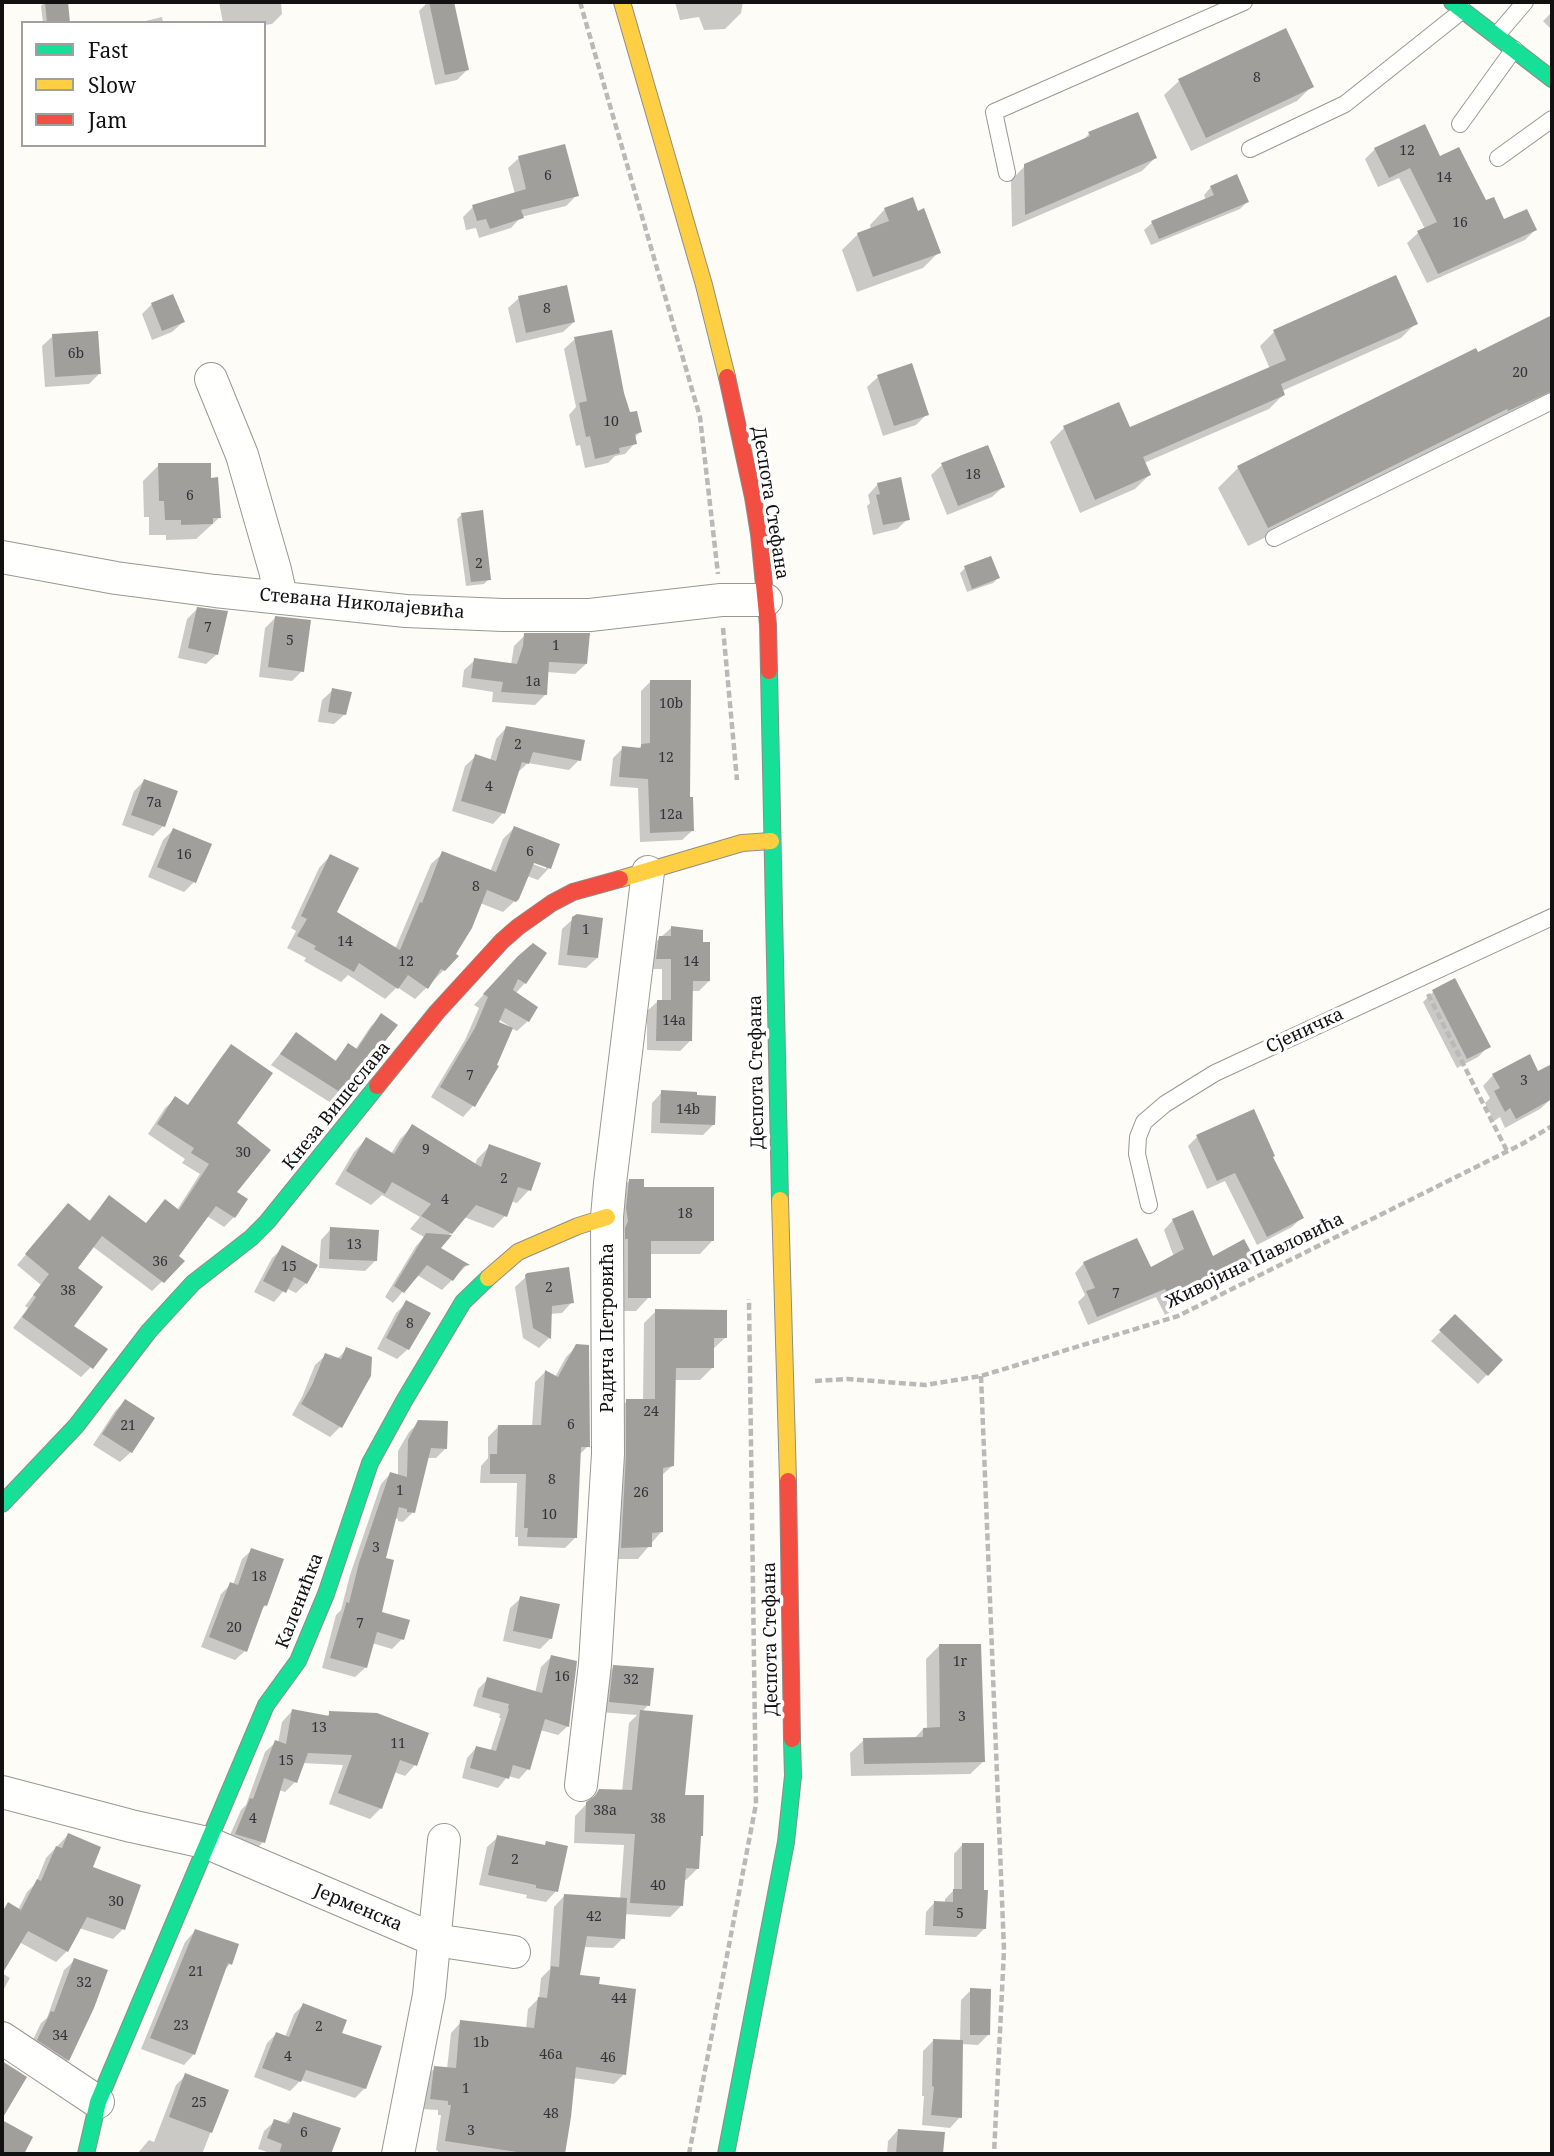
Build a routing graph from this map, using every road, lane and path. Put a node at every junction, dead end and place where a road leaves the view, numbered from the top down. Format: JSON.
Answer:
{"nodes":[{"id":1,"x":580,"y":2,"type":"edge"},
{"id":2,"x":622,"y":2,"type":"edge"},
{"id":3,"x":1244,"y":2,"type":"edge"},
{"id":4,"x":1525,"y":2,"type":"edge"},
{"id":5,"x":1458,"y":6,"type":"edge"},
{"id":6,"x":1496,"y":36,"type":"junction"},
{"id":7,"x":1514,"y":49,"type":"junction"},
{"id":8,"x":1552,"y":79,"type":"edge"},
{"id":9,"x":1552,"y":119,"type":"edge"},
{"id":10,"x":1460,"y":124,"type":"dead end"},
{"id":11,"x":1250,"y":149,"type":"dead end"},
{"id":12,"x":1498,"y":158,"type":"dead end"},
{"id":13,"x":1007,"y":173,"type":"dead end"},
{"id":14,"x":211,"y":379,"type":"dead end"},
{"id":15,"x":1552,"y":401,"type":"edge"},
{"id":16,"x":1274,"y":537,"type":"dead end"},
{"id":17,"x":2,"y":557,"type":"edge"},
{"id":18,"x":281,"y":597,"type":"junction"},
{"id":19,"x":721,"y":600,"type":"junction"},
{"id":20,"x":766,"y":600,"type":"junction"},
{"id":21,"x":737,"y":789,"type":"dead end"},
{"id":22,"x":771,"y":841,"type":"junction"},
{"id":23,"x":648,"y":872,"type":"junction"},
{"id":24,"x":1552,"y":917,"type":"edge"},
{"id":25,"x":1419,"y":978,"type":"junction"},
{"id":26,"x":1552,"y":1126,"type":"edge"},
{"id":27,"x":1507,"y":1151,"type":"junction"},
{"id":28,"x":1149,"y":1205,"type":"dead end"},
{"id":29,"x":607,"y":1217,"type":"junction"},
{"id":30,"x":748,"y":1289,"type":"dead end"},
{"id":31,"x":981,"y":1376,"type":"junction"},
{"id":32,"x":786,"y":1384,"type":"junction"},
{"id":33,"x":2,"y":1504,"type":"edge"},
{"id":34,"x":581,"y":1785,"type":"dead end"},
{"id":35,"x":2,"y":1792,"type":"edge"},
{"id":36,"x":444,"y":1840,"type":"dead end"},
{"id":37,"x":208,"y":1843,"type":"junction"},
{"id":38,"x":435,"y":1940,"type":"junction"},
{"id":39,"x":514,"y":1952,"type":"dead end"},
{"id":40,"x":2,"y":2038,"type":"edge"},
{"id":41,"x":98,"y":2102,"type":"junction"},
{"id":42,"x":86,"y":2154,"type":"edge"},
{"id":43,"x":398,"y":2154,"type":"edge"},
{"id":44,"x":689,"y":2154,"type":"edge"},
{"id":45,"x":726,"y":2154,"type":"edge"},
{"id":46,"x":994,"y":2154,"type":"edge"}],
"edges":[{"from":1,"to":19,"type":"path"},
{"from":2,"to":20,"type":"main road","name":"Деспота Стефана"},
{"from":3,"to":13,"type":"lane"},
{"from":4,"to":6,"type":"lane"},
{"from":5,"to":6,"type":"main road"},
{"from":5,"to":11,"type":"lane"},
{"from":6,"to":7,"type":"main road"},
{"from":7,"to":8,"type":"main road"},
{"from":7,"to":10,"type":"lane"},
{"from":9,"to":12,"type":"lane"},
{"from":14,"to":18,"type":"street"},
{"from":15,"to":16,"type":"lane"},
{"from":17,"to":18,"type":"street","name":"Стевана Николајевића"},
{"from":18,"to":19,"type":"street","name":"Стевана Николајевића"},
{"from":19,"to":20,"type":"street","name":"Стевана Николајевића"},
{"from":19,"to":21,"type":"path"},
{"from":20,"to":22,"type":"main road","name":"Деспота Стефана"},
{"from":22,"to":23,"type":"main road","name":"Кнеза Вишеслава"},
{"from":22,"to":32,"type":"main road","name":"Деспота Стефана"},
{"from":23,"to":29,"type":"street","name":"Радича Петровића"},
{"from":23,"to":33,"type":"main road","name":"Кнеза Вишеслава"},
{"from":24,"to":25,"type":"lane","name":"Сјеничка"},
{"from":25,"to":27,"type":"path"},
{"from":25,"to":28,"type":"lane","name":"Сјеничка"},
{"from":26,"to":27,"type":"path","name":"Живојина Павловића"},
{"from":27,"to":31,"type":"path","name":"Живојина Павловића"},
{"from":29,"to":34,"type":"street","name":"Радича Петровића"},
{"from":29,"to":37,"type":"main road","name":"Каленићка"},
{"from":30,"to":44,"type":"path"},
{"from":31,"to":32,"type":"path","name":"Живојина Павловића"},
{"from":31,"to":46,"type":"path"},
{"from":32,"to":45,"type":"main road","name":"Деспота Стефана"},
{"from":35,"to":37,"type":"street","name":"Јерменска"},
{"from":36,"to":38,"type":"street"},
{"from":37,"to":38,"type":"street","name":"Јерменска"},
{"from":37,"to":41,"type":"main road","name":"Каленићка"},
{"from":38,"to":39,"type":"street","name":"Јерменска"},
{"from":38,"to":43,"type":"street"},
{"from":40,"to":41,"type":"street"},
{"from":41,"to":42,"type":"main road","name":"Каленићка"}]}
